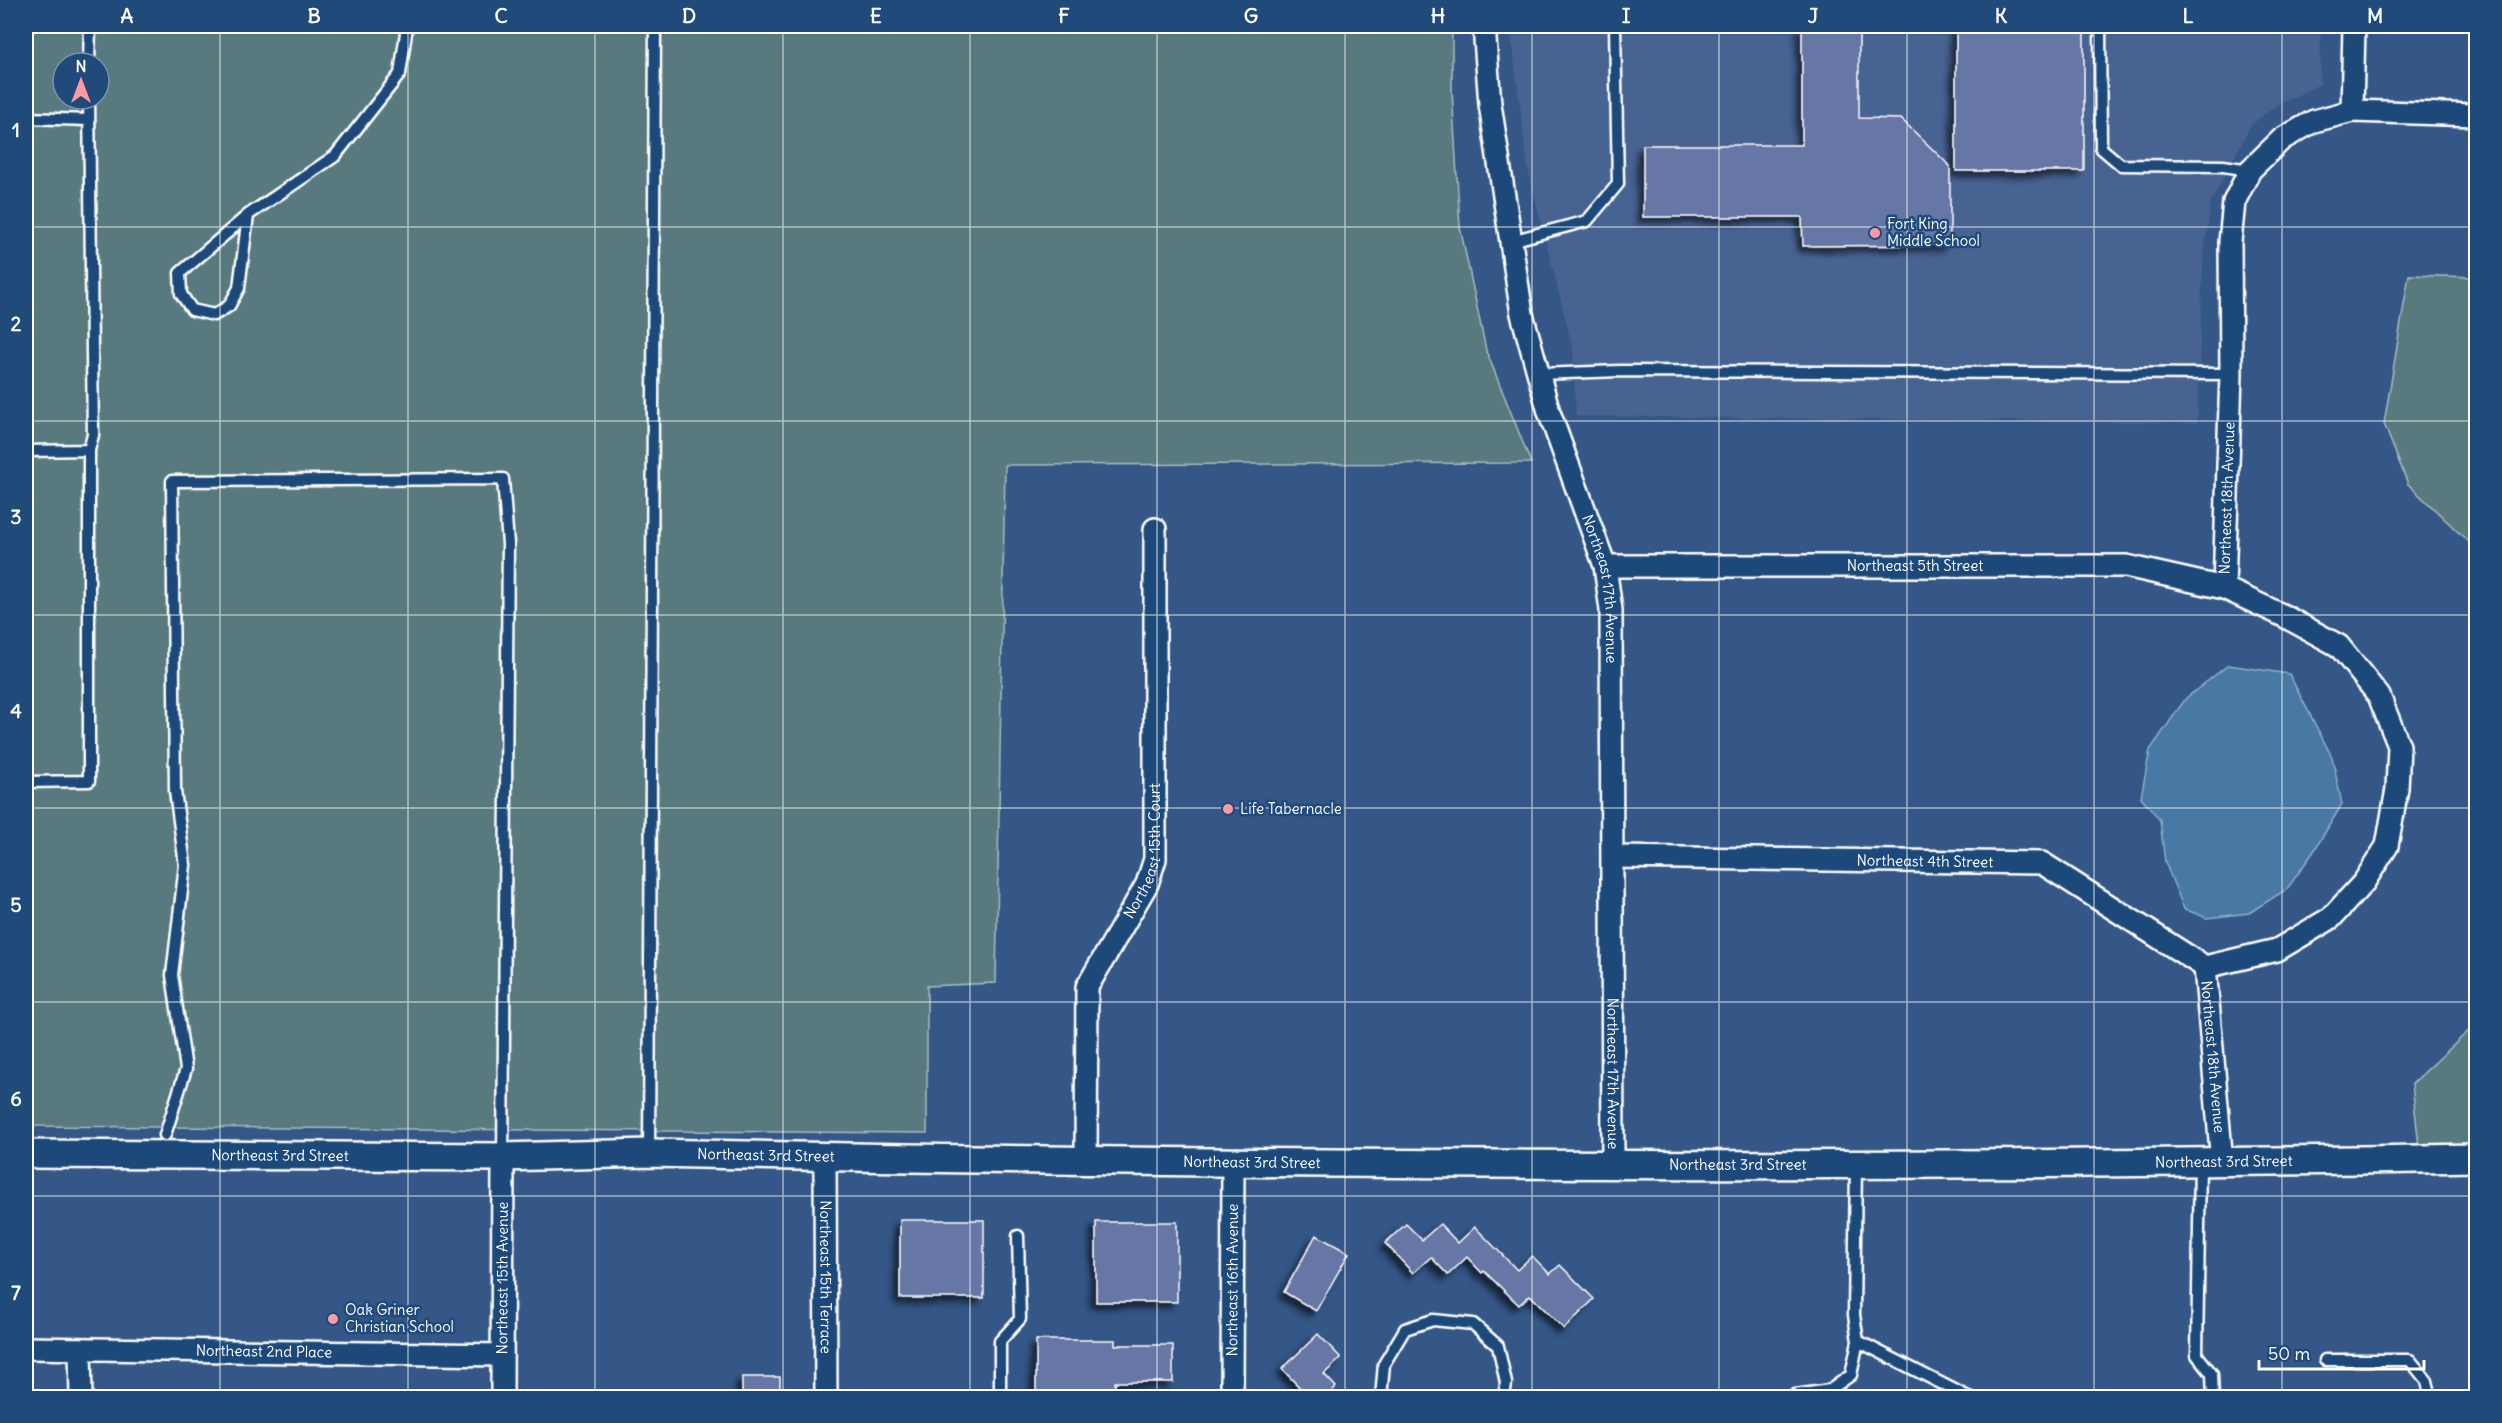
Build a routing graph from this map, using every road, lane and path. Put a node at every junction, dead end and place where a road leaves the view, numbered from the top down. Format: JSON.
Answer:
{"nodes":[{"id":1,"x":90,"y":26,"type":"edge"},
{"id":2,"x":407,"y":26,"type":"edge"},
{"id":3,"x":655,"y":26,"type":"edge"},
{"id":4,"x":1484,"y":26,"type":"edge"},
{"id":5,"x":1615,"y":26,"type":"edge"},
{"id":6,"x":2100,"y":26,"type":"edge"},
{"id":7,"x":2354,"y":26,"type":"edge"},
{"id":8,"x":89,"y":51,"type":"edge"},
{"id":9,"x":88,"y":111,"type":"edge"},
{"id":10,"x":2352,"y":111,"type":"junction"},
{"id":11,"x":2476,"y":115,"type":"edge"},
{"id":12,"x":26,"y":118,"type":"edge"},
{"id":13,"x":88,"y":120,"type":"junction"},
{"id":14,"x":2250,"y":170,"type":"junction"},
{"id":15,"x":248,"y":215,"type":"junction"},
{"id":16,"x":1511,"y":241,"type":"junction"},
{"id":17,"x":1539,"y":374,"type":"junction"},
{"id":18,"x":2232,"y":374,"type":"junction"},
{"id":19,"x":89,"y":450,"type":"junction"},
{"id":20,"x":26,"y":451,"type":"edge"},
{"id":21,"x":1155,"y":529,"type":"dead end"},
{"id":22,"x":1605,"y":566,"type":"junction"},
{"id":23,"x":2224,"y":588,"type":"junction"},
{"id":24,"x":26,"y":782,"type":"edge"},
{"id":25,"x":1613,"y":857,"type":"junction"},
{"id":26,"x":2205,"y":967,"type":"junction"},
{"id":27,"x":165,"y":1135,"type":"dead end"},
{"id":28,"x":649,"y":1153,"type":"junction"},
{"id":29,"x":26,"y":1154,"type":"edge"},
{"id":30,"x":503,"y":1157,"type":"junction"},
{"id":31,"x":825,"y":1157,"type":"junction"},
{"id":32,"x":2476,"y":1158,"type":"edge"},
{"id":33,"x":1086,"y":1160,"type":"junction"},
{"id":34,"x":1233,"y":1161,"type":"junction"},
{"id":35,"x":2211,"y":1163,"type":"junction"},
{"id":36,"x":1856,"y":1164,"type":"junction"},
{"id":37,"x":1613,"y":1166,"type":"junction"},
{"id":38,"x":1018,"y":1236,"type":"dead end"},
{"id":39,"x":1858,"y":1341,"type":"junction"},
{"id":40,"x":26,"y":1348,"type":"edge"},
{"id":41,"x":80,"y":1349,"type":"junction"},
{"id":42,"x":502,"y":1355,"type":"junction"},
{"id":43,"x":2325,"y":1360,"type":"dead end"},
{"id":44,"x":81,"y":1398,"type":"edge"},
{"id":45,"x":502,"y":1398,"type":"edge"},
{"id":46,"x":826,"y":1398,"type":"edge"},
{"id":47,"x":1000,"y":1398,"type":"edge"},
{"id":48,"x":1232,"y":1398,"type":"edge"},
{"id":49,"x":1381,"y":1398,"type":"edge"},
{"id":50,"x":1504,"y":1398,"type":"edge"},
{"id":51,"x":1793,"y":1398,"type":"edge"},
{"id":52,"x":1970,"y":1398,"type":"edge"},
{"id":53,"x":2213,"y":1398,"type":"edge"},
{"id":54,"x":2431,"y":1398,"type":"edge"}],
"edges":[{"from":1,"to":8,"type":"lane"},
{"from":2,"to":15,"type":"lane"},
{"from":3,"to":28,"type":"lane"},
{"from":4,"to":16,"type":"street","name":"Northeast 17th Avenue"},
{"from":5,"to":16,"type":"lane"},
{"from":6,"to":14,"type":"lane"},
{"from":7,"to":10,"type":"street"},
{"from":9,"to":13,"type":"lane"},
{"from":10,"to":11,"type":"street","name":"Northeast 18th Avenue"},
{"from":10,"to":14,"type":"street","name":"Northeast 18th Avenue"},
{"from":12,"to":13,"type":"lane"},
{"from":13,"to":19,"type":"lane"},
{"from":14,"to":18,"type":"street","name":"Northeast 18th Avenue"},
{"from":15,"to":15,"type":"lane"},
{"from":16,"to":17,"type":"street","name":"Northeast 17th Avenue"},
{"from":17,"to":18,"type":"lane"},
{"from":17,"to":22,"type":"street","name":"Northeast 17th Avenue"},
{"from":18,"to":23,"type":"street","name":"Northeast 18th Avenue"},
{"from":19,"to":20,"type":"lane"},
{"from":19,"to":24,"type":"lane"},
{"from":21,"to":33,"type":"street","name":"Northeast 15th Court"},
{"from":22,"to":23,"type":"street","name":"Northeast 5th Street"},
{"from":22,"to":25,"type":"street","name":"Northeast 17th Avenue"},
{"from":23,"to":26,"type":"street","name":"Northeast 18th Avenue"},
{"from":25,"to":26,"type":"street","name":"Northeast 4th Street"},
{"from":25,"to":37,"type":"street","name":"Northeast 17th Avenue"},
{"from":26,"to":35,"type":"street","name":"Northeast 18th Avenue"},
{"from":27,"to":30,"type":"lane"},
{"from":28,"to":30,"type":"street","name":"Northeast 3rd Street"},
{"from":28,"to":31,"type":"street","name":"Northeast 3rd Street"},
{"from":29,"to":30,"type":"street","name":"Northeast 3rd Street"},
{"from":30,"to":42,"type":"street","name":"Northeast 15th Avenue"},
{"from":31,"to":33,"type":"street","name":"Northeast 3rd Street"},
{"from":31,"to":46,"type":"street","name":"Northeast 15th Terrace"},
{"from":32,"to":35,"type":"street","name":"Northeast 3rd Street"},
{"from":33,"to":34,"type":"street","name":"Northeast 3rd Street"},
{"from":34,"to":37,"type":"street","name":"Northeast 3rd Street"},
{"from":34,"to":48,"type":"street","name":"Northeast 16th Avenue"},
{"from":35,"to":36,"type":"street","name":"Northeast 3rd Street"},
{"from":35,"to":53,"type":"lane"},
{"from":36,"to":37,"type":"street","name":"Northeast 3rd Street"},
{"from":36,"to":39,"type":"lane"},
{"from":38,"to":47,"type":"lane"},
{"from":39,"to":51,"type":"lane"},
{"from":39,"to":52,"type":"lane"},
{"from":40,"to":41,"type":"street","name":"Northeast 2nd Place"},
{"from":41,"to":42,"type":"street","name":"Northeast 2nd Place"},
{"from":41,"to":44,"type":"street"},
{"from":42,"to":45,"type":"street","name":"Northeast 15th Avenue"},
{"from":43,"to":54,"type":"lane"},
{"from":49,"to":50,"type":"lane"}]}
